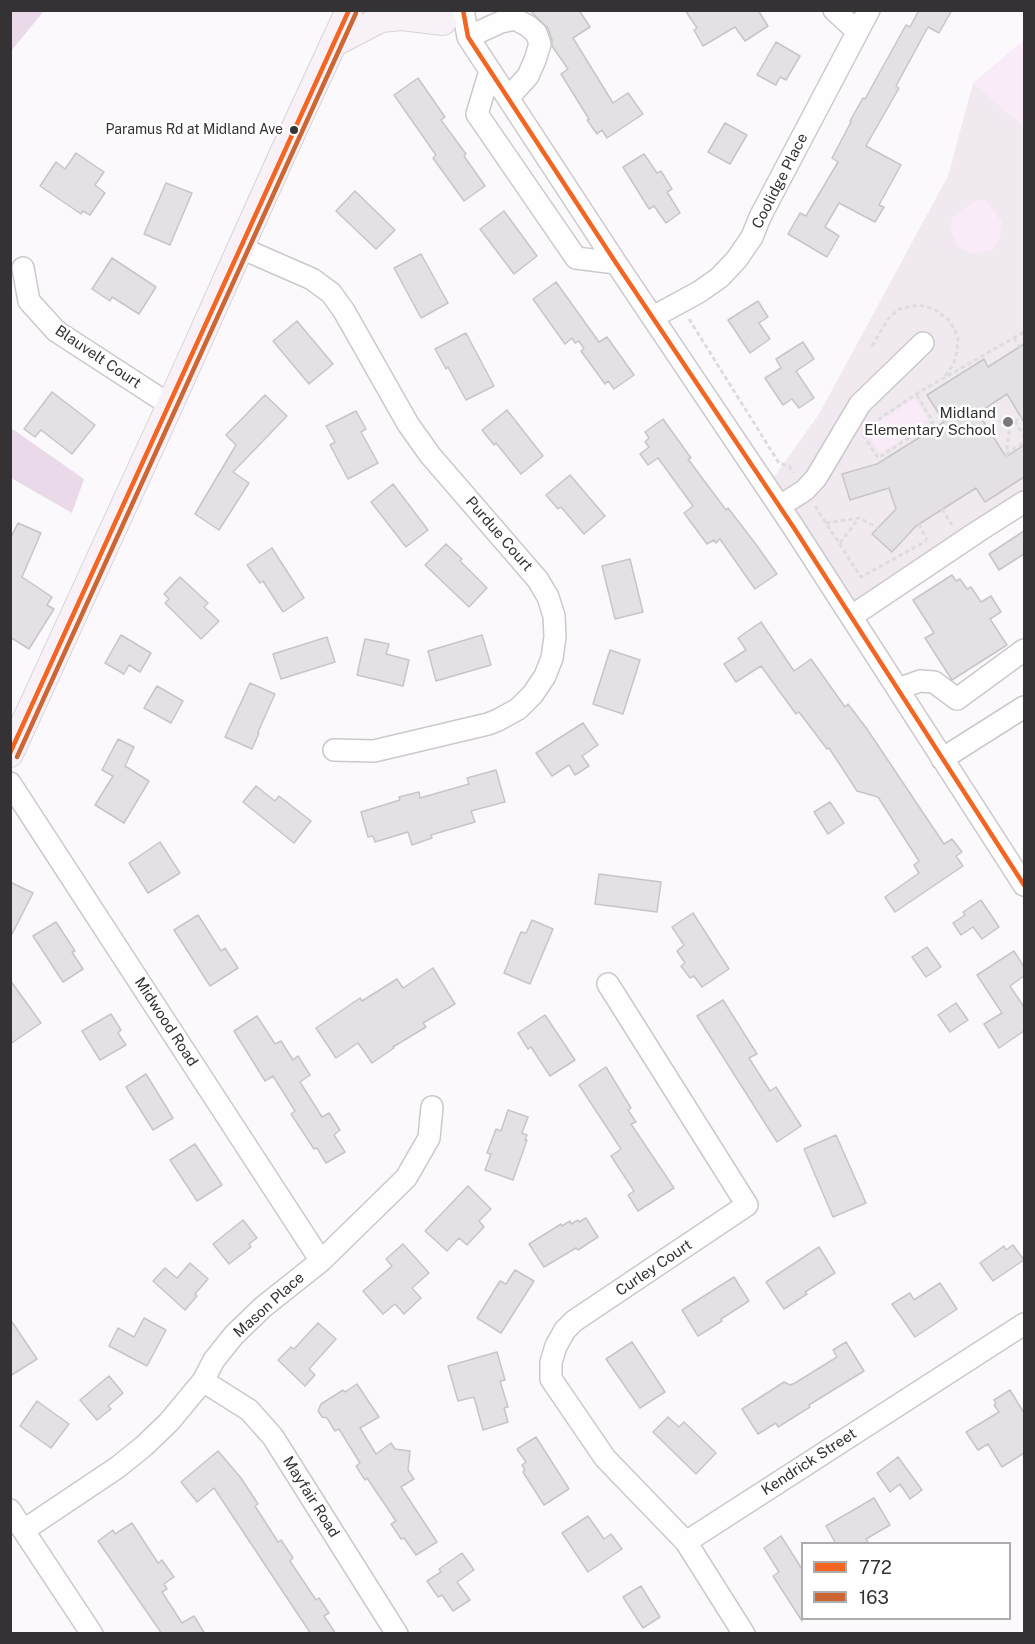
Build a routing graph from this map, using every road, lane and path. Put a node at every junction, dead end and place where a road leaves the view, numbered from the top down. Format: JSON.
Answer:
{"nodes":[{"id":1,"x":349,"y":10,"type":"edge"},
{"id":2,"x":834,"y":10,"type":"edge"},
{"id":3,"x":869,"y":10,"type":"edge"},
{"id":4,"x":447,"y":14,"type":"edge"},
{"id":5,"x":857,"y":32,"type":"junction"},
{"id":6,"x":468,"y":37,"type":"junction"},
{"id":7,"x":333,"y":44,"type":"junction"},
{"id":8,"x":490,"y":71,"type":"junction"},
{"id":9,"x":508,"y":98,"type":"junction"},
{"id":10,"x":241,"y":248,"type":"junction"},
{"id":11,"x":616,"y":263,"type":"junction"},
{"id":12,"x":23,"y":268,"type":"dead end"},
{"id":13,"x":653,"y":316,"type":"junction"},
{"id":14,"x":1024,"y":332,"type":"edge"},
{"id":15,"x":1014,"y":338,"type":"junction"},
{"id":16,"x":923,"y":343,"type":"dead end"},
{"id":17,"x":1020,"y":347,"type":"dead end"},
{"id":18,"x":916,"y":394,"type":"junction"},
{"id":19,"x":170,"y":405,"type":"junction"},
{"id":20,"x":978,"y":413,"type":"dead end"},
{"id":21,"x":1022,"y":417,"type":"dead end"},
{"id":22,"x":1015,"y":421,"type":"junction"},
{"id":23,"x":1010,"y":424,"type":"junction"},
{"id":24,"x":862,"y":433,"type":"junction"},
{"id":25,"x":1024,"y":436,"type":"edge"},
{"id":26,"x":857,"y":441,"type":"dead end"},
{"id":27,"x":1024,"y":442,"type":"edge"},
{"id":28,"x":1024,"y":502,"type":"edge"},
{"id":29,"x":821,"y":504,"type":"dead end"},
{"id":30,"x":780,"y":506,"type":"junction"},
{"id":31,"x":942,"y":509,"type":"dead end"},
{"id":32,"x":859,"y":518,"type":"junction"},
{"id":33,"x":826,"y":523,"type":"dead end"},
{"id":34,"x":919,"y":524,"type":"dead end"},
{"id":35,"x":952,"y":525,"type":"dead end"},
{"id":36,"x":794,"y":528,"type":"junction"},
{"id":37,"x":878,"y":528,"type":"dead end"},
{"id":38,"x":927,"y":540,"type":"dead end"},
{"id":39,"x":839,"y":543,"type":"dead end"},
{"id":40,"x":852,"y":616,"type":"junction"},
{"id":41,"x":1024,"y":650,"type":"edge"},
{"id":42,"x":898,"y":689,"type":"junction"},
{"id":43,"x":1024,"y":707,"type":"edge"},
{"id":44,"x":333,"y":750,"type":"dead end"},
{"id":45,"x":10,"y":754,"type":"edge"},
{"id":46,"x":942,"y":759,"type":"junction"},
{"id":47,"x":10,"y":783,"type":"edge"},
{"id":48,"x":1024,"y":885,"type":"edge"},
{"id":49,"x":608,"y":984,"type":"dead end"},
{"id":50,"x":432,"y":1107,"type":"dead end"},
{"id":51,"x":321,"y":1261,"type":"junction"},
{"id":52,"x":1024,"y":1324,"type":"edge"},
{"id":53,"x":203,"y":1381,"type":"junction"},
{"id":54,"x":10,"y":1510,"type":"edge"},
{"id":55,"x":24,"y":1530,"type":"junction"},
{"id":56,"x":686,"y":1542,"type":"junction"},
{"id":57,"x":92,"y":1634,"type":"edge"},
{"id":58,"x":397,"y":1634,"type":"edge"},
{"id":59,"x":744,"y":1634,"type":"edge"}],
"edges":[{"from":1,"to":7,"type":"main road"},
{"from":2,"to":5,"type":"street"},
{"from":3,"to":5,"type":"street","name":"Coolidge Place"},
{"from":4,"to":6,"type":"street"},
{"from":4,"to":7,"type":"main road"},
{"from":5,"to":13,"type":"street","name":"Coolidge Place"},
{"from":6,"to":8,"type":"street"},
{"from":6,"to":9,"type":"street"},
{"from":7,"to":10,"type":"main road"},
{"from":8,"to":9,"type":"street"},
{"from":8,"to":11,"type":"street"},
{"from":9,"to":11,"type":"street"},
{"from":10,"to":19,"type":"main road"},
{"from":10,"to":44,"type":"street","name":"Purdue Court"},
{"from":11,"to":13,"type":"street"},
{"from":12,"to":19,"type":"street","name":"Blauvelt Court"},
{"from":13,"to":30,"type":"street"},
{"from":14,"to":15,"type":"path"},
{"from":15,"to":17,"type":"path"},
{"from":15,"to":18,"type":"path"},
{"from":16,"to":30,"type":"street"},
{"from":18,"to":24,"type":"path"},
{"from":18,"to":24,"type":"path"},
{"from":19,"to":45,"type":"main road"},
{"from":20,"to":23,"type":"path"},
{"from":21,"to":22,"type":"path"},
{"from":22,"to":23,"type":"path"},
{"from":22,"to":25,"type":"path"},
{"from":23,"to":27,"type":"path"},
{"from":24,"to":26,"type":"path"},
{"from":28,"to":40,"type":"street"},
{"from":29,"to":36,"type":"path"},
{"from":30,"to":36,"type":"street"},
{"from":31,"to":35,"type":"path"},
{"from":32,"to":33,"type":"path"},
{"from":32,"to":37,"type":"path"},
{"from":32,"to":39,"type":"path"},
{"from":34,"to":38,"type":"path"},
{"from":36,"to":40,"type":"street"},
{"from":40,"to":42,"type":"street"},
{"from":41,"to":42,"type":"street"},
{"from":42,"to":46,"type":"street"},
{"from":43,"to":46,"type":"street"},
{"from":46,"to":48,"type":"street"},
{"from":47,"to":51,"type":"street","name":"Midwood Road"},
{"from":49,"to":56,"type":"street","name":"Curley Court"},
{"from":50,"to":51,"type":"street","name":"Mason Place"},
{"from":51,"to":53,"type":"street","name":"Mason Place"},
{"from":52,"to":56,"type":"street","name":"Kendrick Street"},
{"from":53,"to":55,"type":"street","name":"Mason Place"},
{"from":53,"to":58,"type":"street","name":"Mayfair Road"},
{"from":54,"to":55,"type":"street"},
{"from":55,"to":57,"type":"street"},
{"from":56,"to":59,"type":"street"}]}
